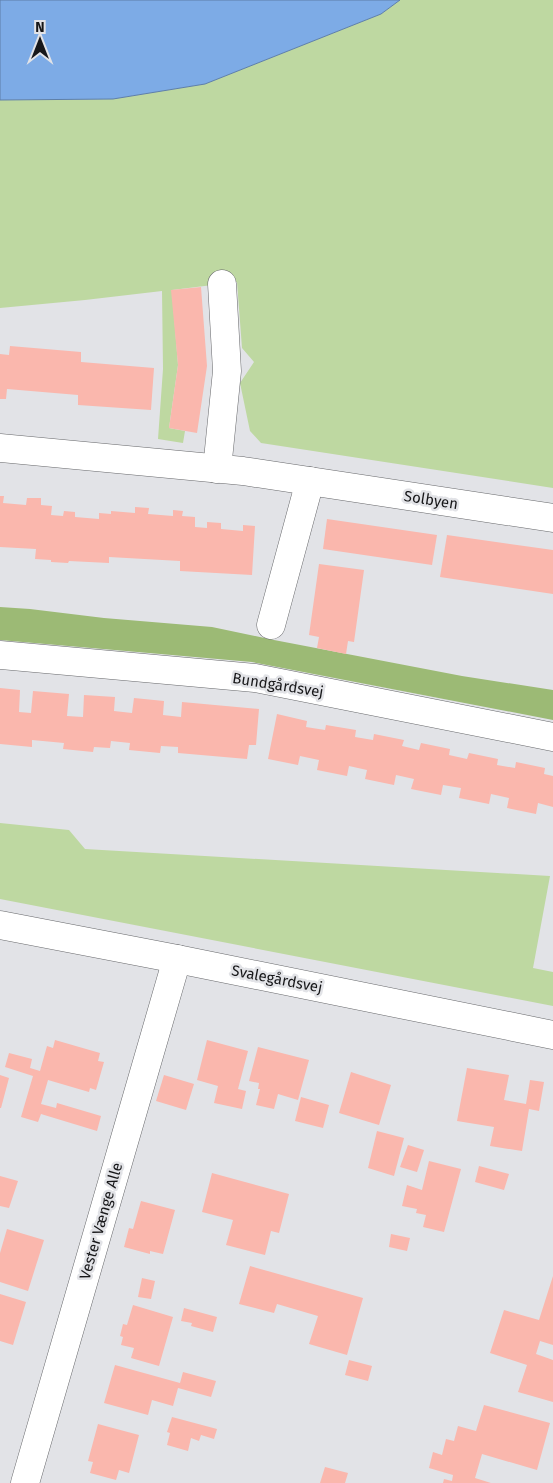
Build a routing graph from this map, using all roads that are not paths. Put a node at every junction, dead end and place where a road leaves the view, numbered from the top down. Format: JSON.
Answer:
{"nodes":[{"id":1,"x":222,"y":284,"type":"dead end"},
{"id":2,"x":0,"y":448,"type":"edge"},
{"id":3,"x":217,"y":469,"type":"junction"},
{"id":4,"x":310,"y":481,"type":"junction"},
{"id":5,"x":553,"y":518,"type":"edge"},
{"id":6,"x":271,"y":625,"type":"dead end"},
{"id":7,"x":0,"y":655,"type":"edge"},
{"id":8,"x":553,"y":737,"type":"edge"},
{"id":9,"x":0,"y":925,"type":"edge"},
{"id":10,"x":177,"y":959,"type":"junction"},
{"id":11,"x":553,"y":1035,"type":"edge"},
{"id":12,"x":26,"y":1483,"type":"edge"}],
"edges":[{"from":1,"to":3,"type":"street"},
{"from":2,"to":3,"type":"street","name":"Solbyen"},
{"from":3,"to":4,"type":"street","name":"Solbyen"},
{"from":4,"to":5,"type":"street","name":"Solbyen"},
{"from":4,"to":6,"type":"street"},
{"from":7,"to":8,"type":"street","name":"Bundgårdsvej"},
{"from":9,"to":10,"type":"street","name":"Svalegårdsvej"},
{"from":10,"to":11,"type":"street","name":"Svalegårdsvej"},
{"from":10,"to":12,"type":"street","name":"Vester Vænge Alle"}]}
